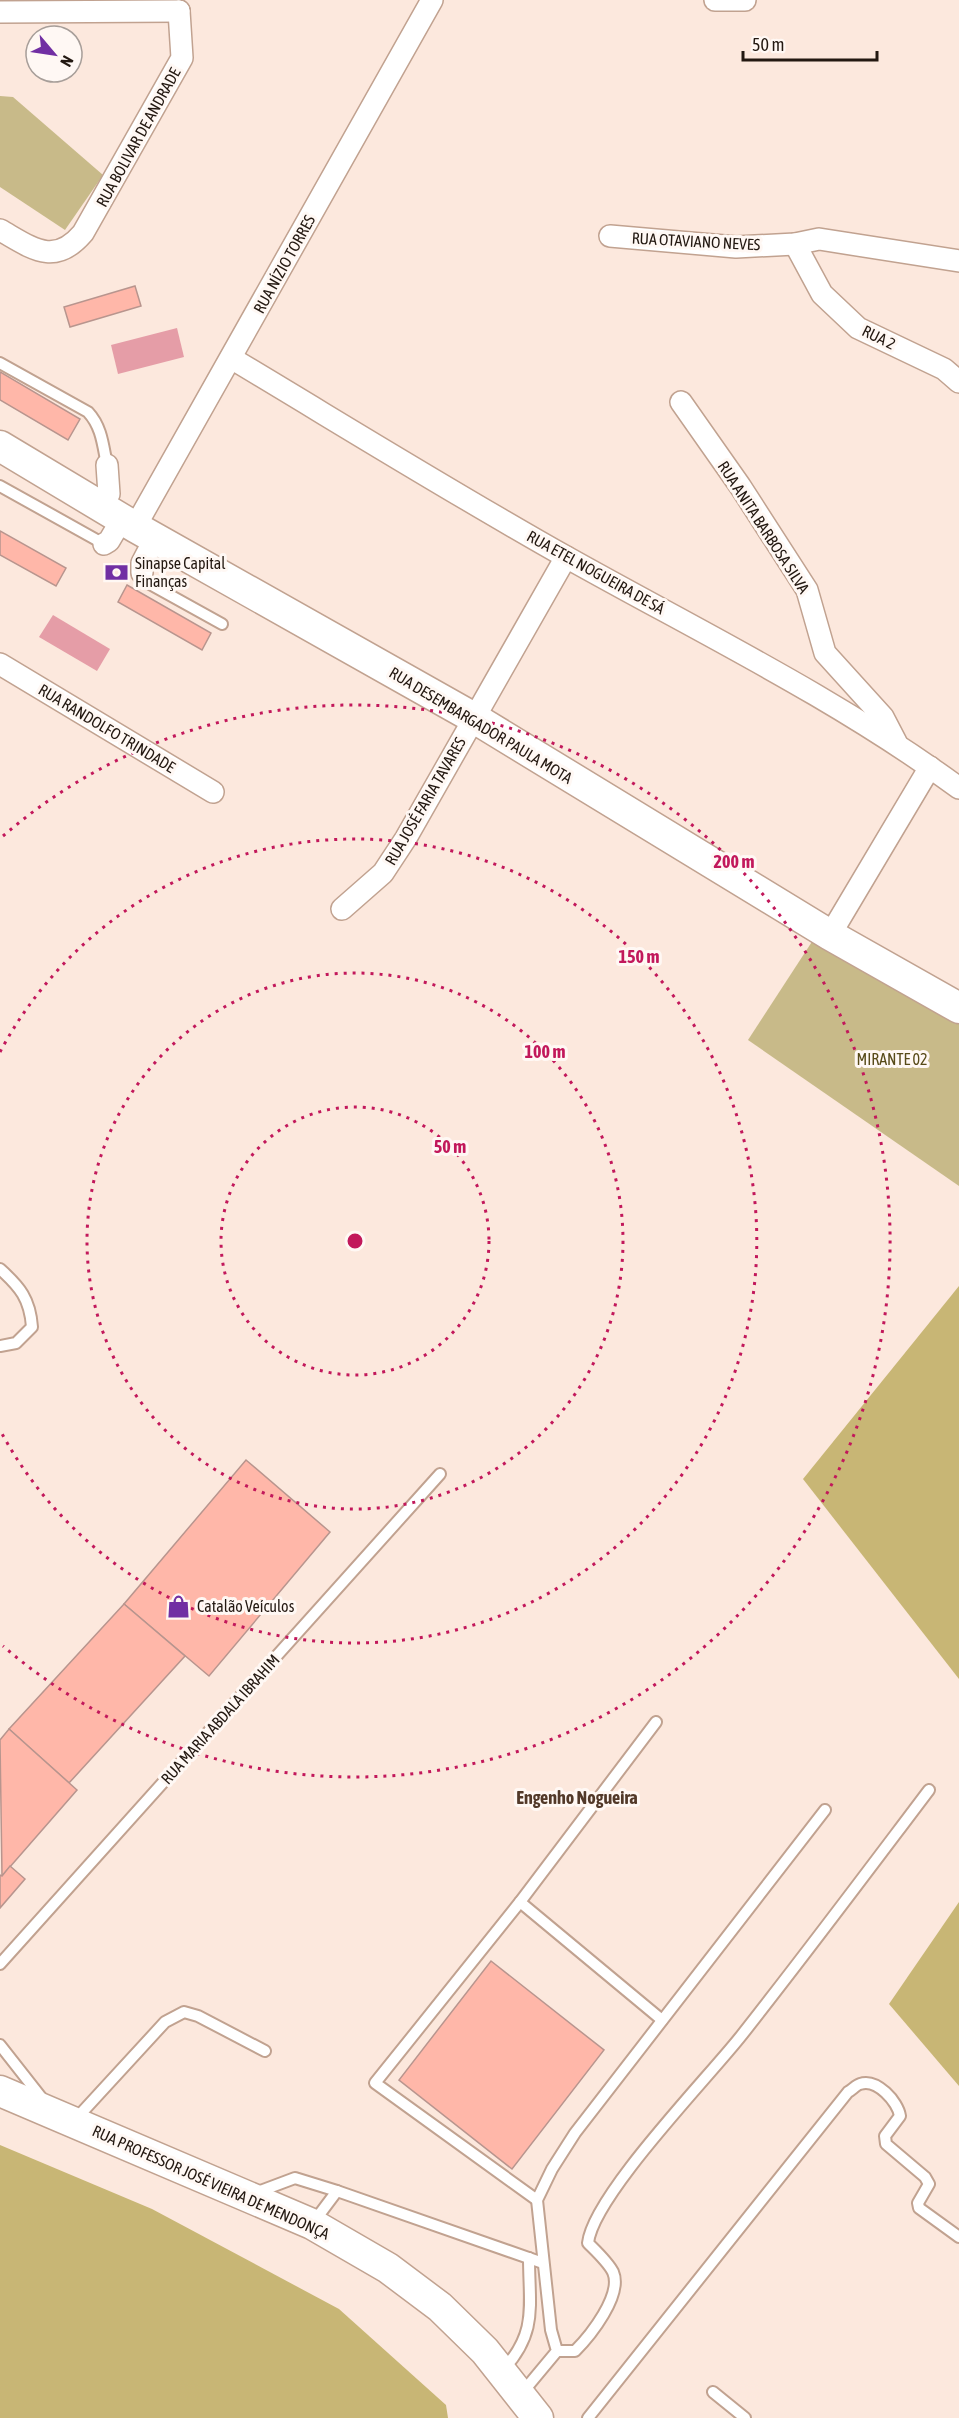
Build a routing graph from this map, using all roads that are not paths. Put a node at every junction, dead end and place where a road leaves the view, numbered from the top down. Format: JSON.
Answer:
{"nodes":[{"id":1,"x":432,"y":0,"type":"edge"},
{"id":2,"x":715,"y":0,"type":"edge"},
{"id":3,"x":745,"y":0,"type":"edge"},
{"id":4,"x":174,"y":6,"type":"edge"},
{"id":5,"x":0,"y":12,"type":"edge"},
{"id":6,"x":0,"y":230,"type":"edge"},
{"id":7,"x":610,"y":236,"type":"dead end"},
{"id":8,"x":795,"y":244,"type":"junction"},
{"id":9,"x":959,"y":261,"type":"edge"},
{"id":10,"x":231,"y":358,"type":"junction"},
{"id":11,"x":0,"y":363,"type":"edge"},
{"id":12,"x":959,"y":382,"type":"edge"},
{"id":13,"x":681,"y":402,"type":"dead end"},
{"id":14,"x":0,"y":446,"type":"edge"},
{"id":15,"x":107,"y":465,"type":"joint"},
{"id":16,"x":0,"y":486,"type":"edge"},
{"id":17,"x":128,"y":523,"type":"junction"},
{"id":18,"x":104,"y":544,"type":"joint"},
{"id":19,"x":566,"y":557,"type":"junction"},
{"id":20,"x":142,"y":573,"type":"joint"},
{"id":21,"x":222,"y":624,"type":"dead end"},
{"id":22,"x":0,"y":664,"type":"edge"},
{"id":23,"x":474,"y":718,"type":"junction"},
{"id":24,"x":896,"y":743,"type":"junction"},
{"id":25,"x":930,"y":766,"type":"junction"},
{"id":26,"x":959,"y":788,"type":"edge"},
{"id":27,"x":213,"y":792,"type":"dead end"},
{"id":28,"x":342,"y":909,"type":"dead end"},
{"id":29,"x":830,"y":935,"type":"junction"},
{"id":30,"x":959,"y":1008,"type":"edge"},
{"id":31,"x":0,"y":1269,"type":"edge"},
{"id":32,"x":0,"y":1346,"type":"edge"},
{"id":33,"x":440,"y":1474,"type":"dead end"},
{"id":34,"x":656,"y":1722,"type":"dead end"},
{"id":35,"x":929,"y":1790,"type":"dead end"},
{"id":36,"x":825,"y":1810,"type":"dead end"},
{"id":37,"x":520,"y":1902,"type":"junction"},
{"id":38,"x":0,"y":1964,"type":"edge"},
{"id":39,"x":662,"y":2020,"type":"junction"},
{"id":40,"x":0,"y":2045,"type":"edge"},
{"id":41,"x":265,"y":2051,"type":"dead end"},
{"id":42,"x":0,"y":2091,"type":"edge"},
{"id":43,"x":63,"y":2117,"type":"junction"},
{"id":44,"x":337,"y":2191,"type":"junction"},
{"id":45,"x":246,"y":2196,"type":"junction"},
{"id":46,"x":537,"y":2200,"type":"junction"},
{"id":47,"x":312,"y":2224,"type":"junction"},
{"id":48,"x":959,"y":2237,"type":"edge"},
{"id":49,"x":529,"y":2258,"type":"junction"},
{"id":50,"x":543,"y":2263,"type":"junction"},
{"id":51,"x":557,"y":2351,"type":"junction"},
{"id":52,"x":501,"y":2372,"type":"junction"},
{"id":53,"x":713,"y":2392,"type":"dead end"},
{"id":54,"x":529,"y":2407,"type":"edge"},
{"id":55,"x":587,"y":2418,"type":"edge"},
{"id":56,"x":745,"y":2418,"type":"edge"}],
"edges":[{"from":1,"to":10,"type":"street","name":"RUA NÍZIO TORRES"},
{"from":2,"to":3,"type":"street"},
{"from":4,"to":5,"type":"street"},
{"from":4,"to":6,"type":"street","name":"RUA BOLIVAR DE ANDRADE"},
{"from":7,"to":8,"type":"street","name":"RUA OTAVIANO NEVES"},
{"from":8,"to":9,"type":"street","name":"RUA OTAVIANO NEVES"},
{"from":8,"to":12,"type":"street","name":"RUA 2"},
{"from":10,"to":17,"type":"street","name":"RUA NÍZIO TORRES"},
{"from":10,"to":19,"type":"street","name":"RUA ETEL NOGUEIRA DE SÁ"},
{"from":11,"to":15,"type":"lane"},
{"from":13,"to":24,"type":"street","name":"RUA ANITA BARBOSA SILVA"},
{"from":14,"to":17,"type":"street","name":"RUA DESEMBARGADOR PAULA MOTA"},
{"from":15,"to":17,"type":"street"},
{"from":16,"to":18,"type":"lane"},
{"from":17,"to":18,"type":"street"},
{"from":17,"to":20,"type":"street"},
{"from":17,"to":23,"type":"street","name":"RUA DESEMBARGADOR PAULA MOTA"},
{"from":19,"to":23,"type":"street","name":"RUA JOSÉ FARIA TAVARES"},
{"from":19,"to":24,"type":"street","name":"RUA ETEL NOGUEIRA DE SÁ"},
{"from":20,"to":21,"type":"lane"},
{"from":22,"to":27,"type":"street","name":"RUA RANDOLFO TRINDADE"},
{"from":23,"to":28,"type":"street","name":"RUA JOSÉ FARIA TAVARES"},
{"from":23,"to":29,"type":"street","name":"RUA DESEMBARGADOR PAULA MOTA"},
{"from":24,"to":25,"type":"street","name":"RUA ETEL NOGUEIRA DE SÁ"},
{"from":25,"to":26,"type":"street","name":"RUA ETEL NOGUEIRA DE SÁ"},
{"from":25,"to":29,"type":"street"},
{"from":29,"to":30,"type":"street","name":"RUA DESEMBARGADOR PAULA MOTA"},
{"from":31,"to":32,"type":"lane"},
{"from":33,"to":38,"type":"lane","name":"RUA MARIA ABDALA IBRAHIM"},
{"from":34,"to":37,"type":"lane"},
{"from":35,"to":51,"type":"lane"},
{"from":36,"to":39,"type":"lane"},
{"from":37,"to":39,"type":"lane"},
{"from":37,"to":46,"type":"lane"},
{"from":39,"to":46,"type":"lane"},
{"from":40,"to":43,"type":"lane"},
{"from":41,"to":43,"type":"lane"},
{"from":42,"to":43,"type":"street","name":"RUA PROFESSOR JOSÉ VIEIRA DE MENDONÇA"},
{"from":43,"to":45,"type":"street","name":"RUA PROFESSOR JOSÉ VIEIRA DE MENDONÇA"},
{"from":44,"to":45,"type":"lane"},
{"from":44,"to":47,"type":"lane"},
{"from":44,"to":49,"type":"lane"},
{"from":45,"to":47,"type":"street","name":"RUA PROFESSOR JOSÉ VIEIRA DE MENDONÇA"},
{"from":46,"to":50,"type":"lane"},
{"from":47,"to":52,"type":"street","name":"RUA PROFESSOR JOSÉ VIEIRA DE MENDONÇA"},
{"from":48,"to":55,"type":"lane"},
{"from":49,"to":50,"type":"lane"},
{"from":49,"to":52,"type":"lane"},
{"from":50,"to":51,"type":"lane"},
{"from":51,"to":54,"type":"lane"},
{"from":52,"to":54,"type":"street","name":"RUA PROFESSOR JOSÉ VIEIRA DE MENDONÇA"},
{"from":53,"to":56,"type":"lane"}]}
